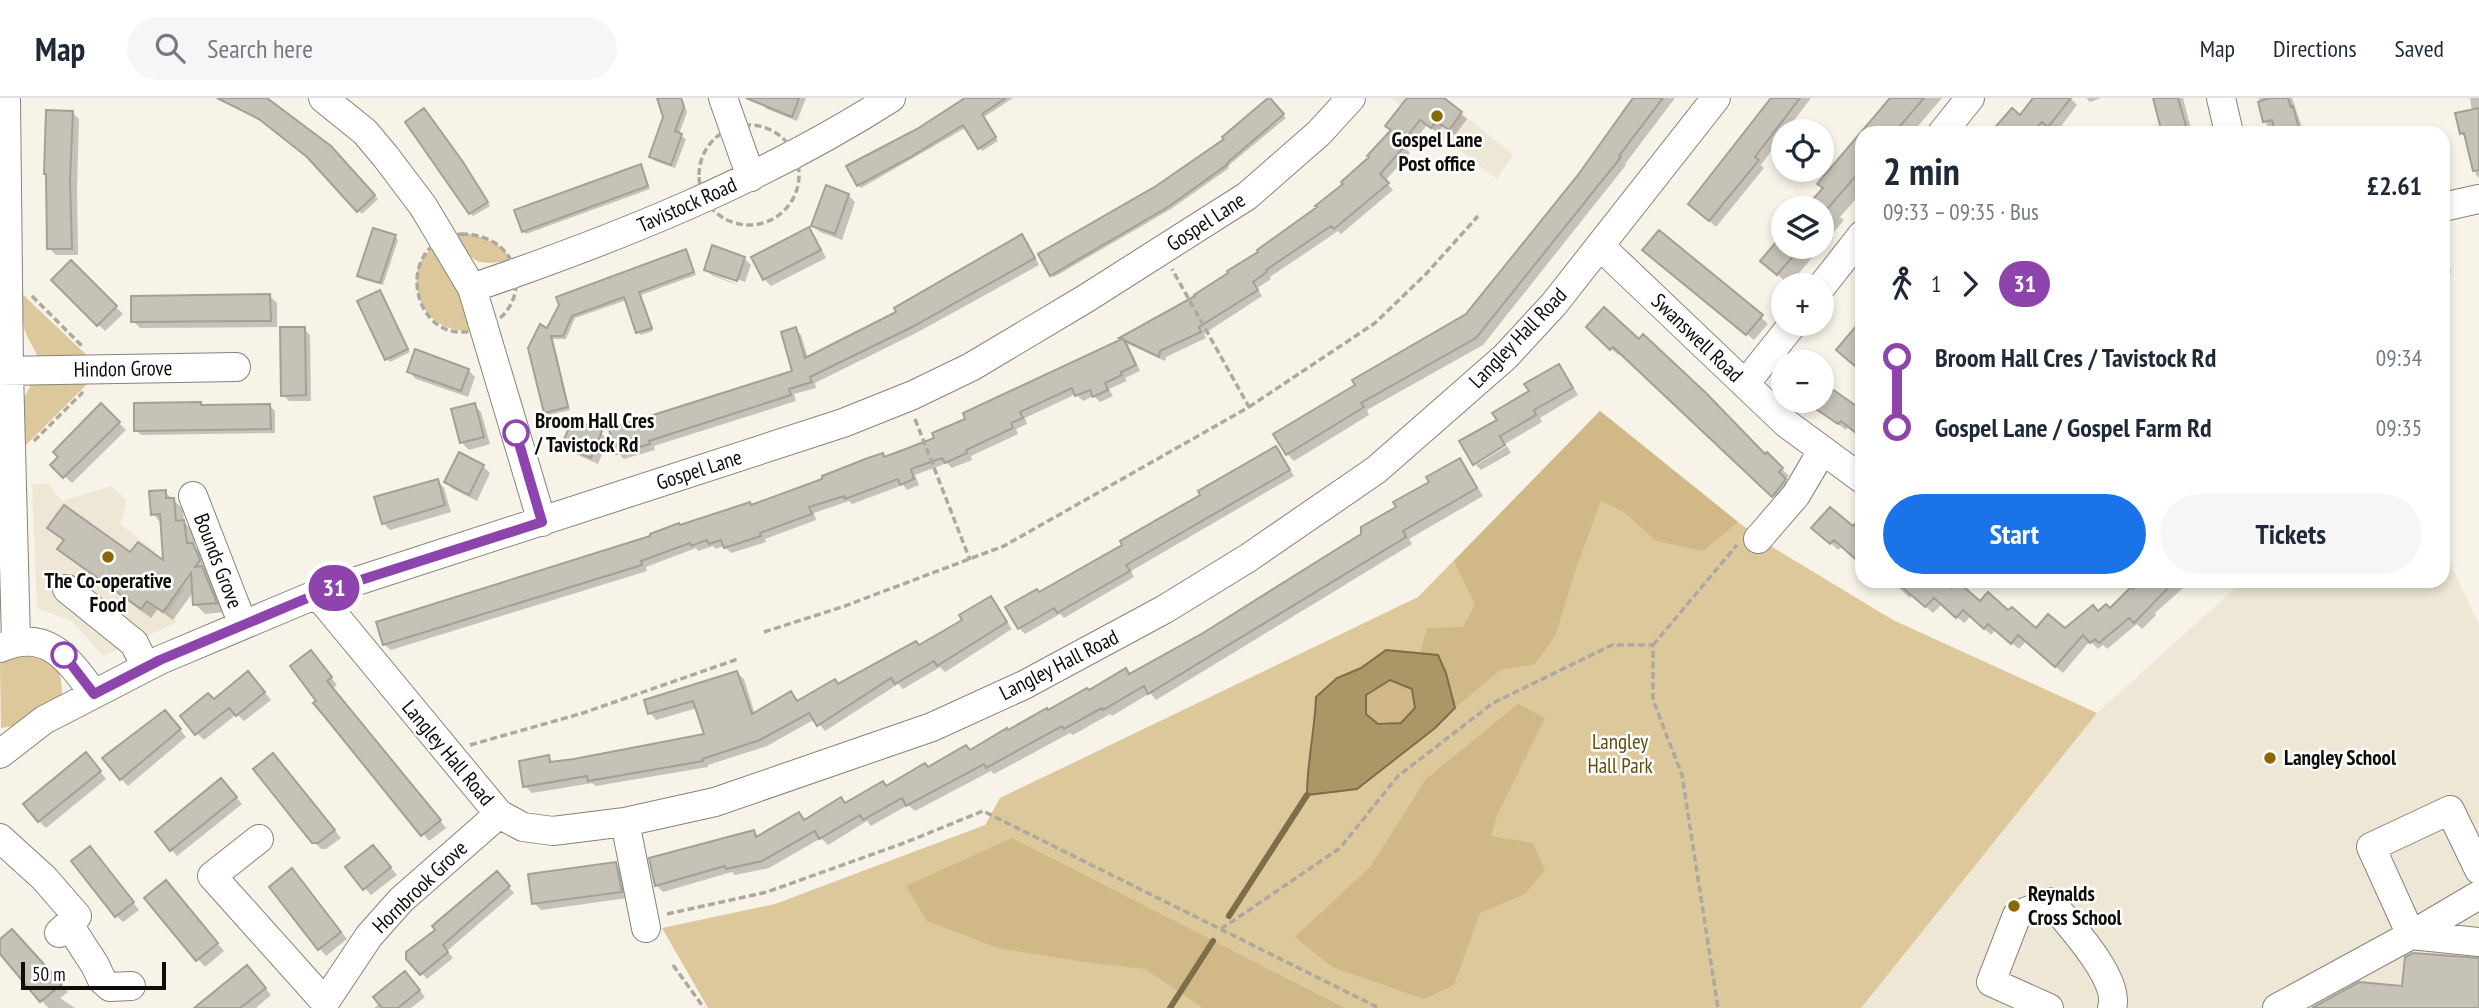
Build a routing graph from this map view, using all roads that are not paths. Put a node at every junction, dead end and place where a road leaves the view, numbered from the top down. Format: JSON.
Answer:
{"nodes":[{"id":1,"x":6,"y":98,"type":"edge"},
{"id":2,"x":323,"y":98,"type":"edge"},
{"id":3,"x":723,"y":98,"type":"edge"},
{"id":4,"x":891,"y":98,"type":"edge"},
{"id":5,"x":1351,"y":98,"type":"edge"},
{"id":6,"x":1716,"y":98,"type":"edge"},
{"id":7,"x":1970,"y":98,"type":"edge"},
{"id":8,"x":2221,"y":98,"type":"edge"},
{"id":9,"x":1948,"y":126,"type":"edge"},
{"id":10,"x":2227,"y":126,"type":"edge"},
{"id":11,"x":751,"y":177,"type":"junction"},
{"id":12,"x":2479,"y":199,"type":"edge"},
{"id":13,"x":2450,"y":205,"type":"edge"},
{"id":14,"x":1855,"y":244,"type":"edge"},
{"id":15,"x":1600,"y":246,"type":"junction"},
{"id":16,"x":1832,"y":273,"type":"edge"},
{"id":17,"x":472,"y":288,"type":"junction"},
{"id":18,"x":1783,"y":336,"type":"edge"},
{"id":19,"x":236,"y":367,"type":"dead end"},
{"id":20,"x":5,"y":371,"type":"edge"},
{"id":21,"x":1745,"y":384,"type":"junction"},
{"id":22,"x":1822,"y":451,"type":"junction"},
{"id":23,"x":1855,"y":474,"type":"edge"},
{"id":24,"x":193,"y":496,"type":"dead end"},
{"id":25,"x":542,"y":522,"type":"junction"},
{"id":26,"x":1758,"y":539,"type":"road end"},
{"id":27,"x":67,"y":589,"type":"dead end"},
{"id":28,"x":317,"y":594,"type":"junction"},
{"id":29,"x":243,"y":625,"type":"junction"},
{"id":30,"x":8,"y":644,"type":"edge"},
{"id":31,"x":146,"y":667,"type":"junction"},
{"id":32,"x":94,"y":694,"type":"junction"},
{"id":33,"x":0,"y":754,"type":"edge"},
{"id":34,"x":499,"y":814,"type":"junction"},
{"id":35,"x":625,"y":822,"type":"junction"},
{"id":36,"x":0,"y":838,"type":"edge"},
{"id":37,"x":258,"y":839,"type":"dead end"},
{"id":38,"x":2479,"y":870,"type":"edge"},
{"id":39,"x":2479,"y":895,"type":"edge"},
{"id":40,"x":645,"y":923,"type":"road end"},
{"id":41,"x":2410,"y":935,"type":"junction"},
{"id":42,"x":2479,"y":942,"type":"edge"},
{"id":43,"x":131,"y":986,"type":"dead end"},
{"id":44,"x":322,"y":1005,"type":"edge"},
{"id":45,"x":2280,"y":1007,"type":"edge"},
{"id":46,"x":2049,"y":1008,"type":"edge"},
{"id":47,"x":2112,"y":1008,"type":"edge"}],
"edges":[{"from":1,"to":20,"type":"street"},
{"from":2,"to":17,"type":"street"},
{"from":3,"to":11,"type":"street"},
{"from":4,"to":11,"type":"street","name":"Tavistock Road"},
{"from":5,"to":25,"type":"street","name":"Gospel Lane"},
{"from":6,"to":15,"type":"street","name":"Langley Hall Road"},
{"from":7,"to":9,"type":"street"},
{"from":8,"to":10,"type":"street"},
{"from":11,"to":17,"type":"street","name":"Tavistock Road"},
{"from":12,"to":13,"type":"street"},
{"from":14,"to":16,"type":"street"},
{"from":15,"to":21,"type":"street","name":"Swanswell Road"},
{"from":15,"to":35,"type":"street","name":"Langley Hall Road"},
{"from":17,"to":25,"type":"street"},
{"from":18,"to":21,"type":"street"},
{"from":19,"to":20,"type":"street","name":"Hindon Grove"},
{"from":20,"to":30,"type":"street"},
{"from":21,"to":22,"type":"street","name":"Swanswell Road"},
{"from":22,"to":23,"type":"street","name":"Swanswell Road"},
{"from":22,"to":26,"type":"street"},
{"from":24,"to":29,"type":"street","name":"Bounds Grove"},
{"from":25,"to":28,"type":"street","name":"Gospel Lane"},
{"from":27,"to":31,"type":"street"},
{"from":28,"to":29,"type":"street","name":"Gospel Lane"},
{"from":28,"to":34,"type":"street","name":"Langley Hall Road"},
{"from":29,"to":31,"type":"street","name":"Gospel Lane"},
{"from":30,"to":32,"type":"street"},
{"from":31,"to":32,"type":"street","name":"Gospel Lane"},
{"from":32,"to":33,"type":"street","name":"Gospel Lane"},
{"from":34,"to":35,"type":"street","name":"Langley Hall Road"},
{"from":34,"to":44,"type":"street","name":"Hornbrook Grove"},
{"from":35,"to":40,"type":"street"},
{"from":36,"to":43,"type":"street"},
{"from":37,"to":44,"type":"street","name":"Hornbrook Grove"},
{"from":38,"to":41,"type":"street"},
{"from":39,"to":41,"type":"street"},
{"from":41,"to":42,"type":"street"},
{"from":41,"to":45,"type":"street"},
{"from":46,"to":47,"type":"street"}]}
